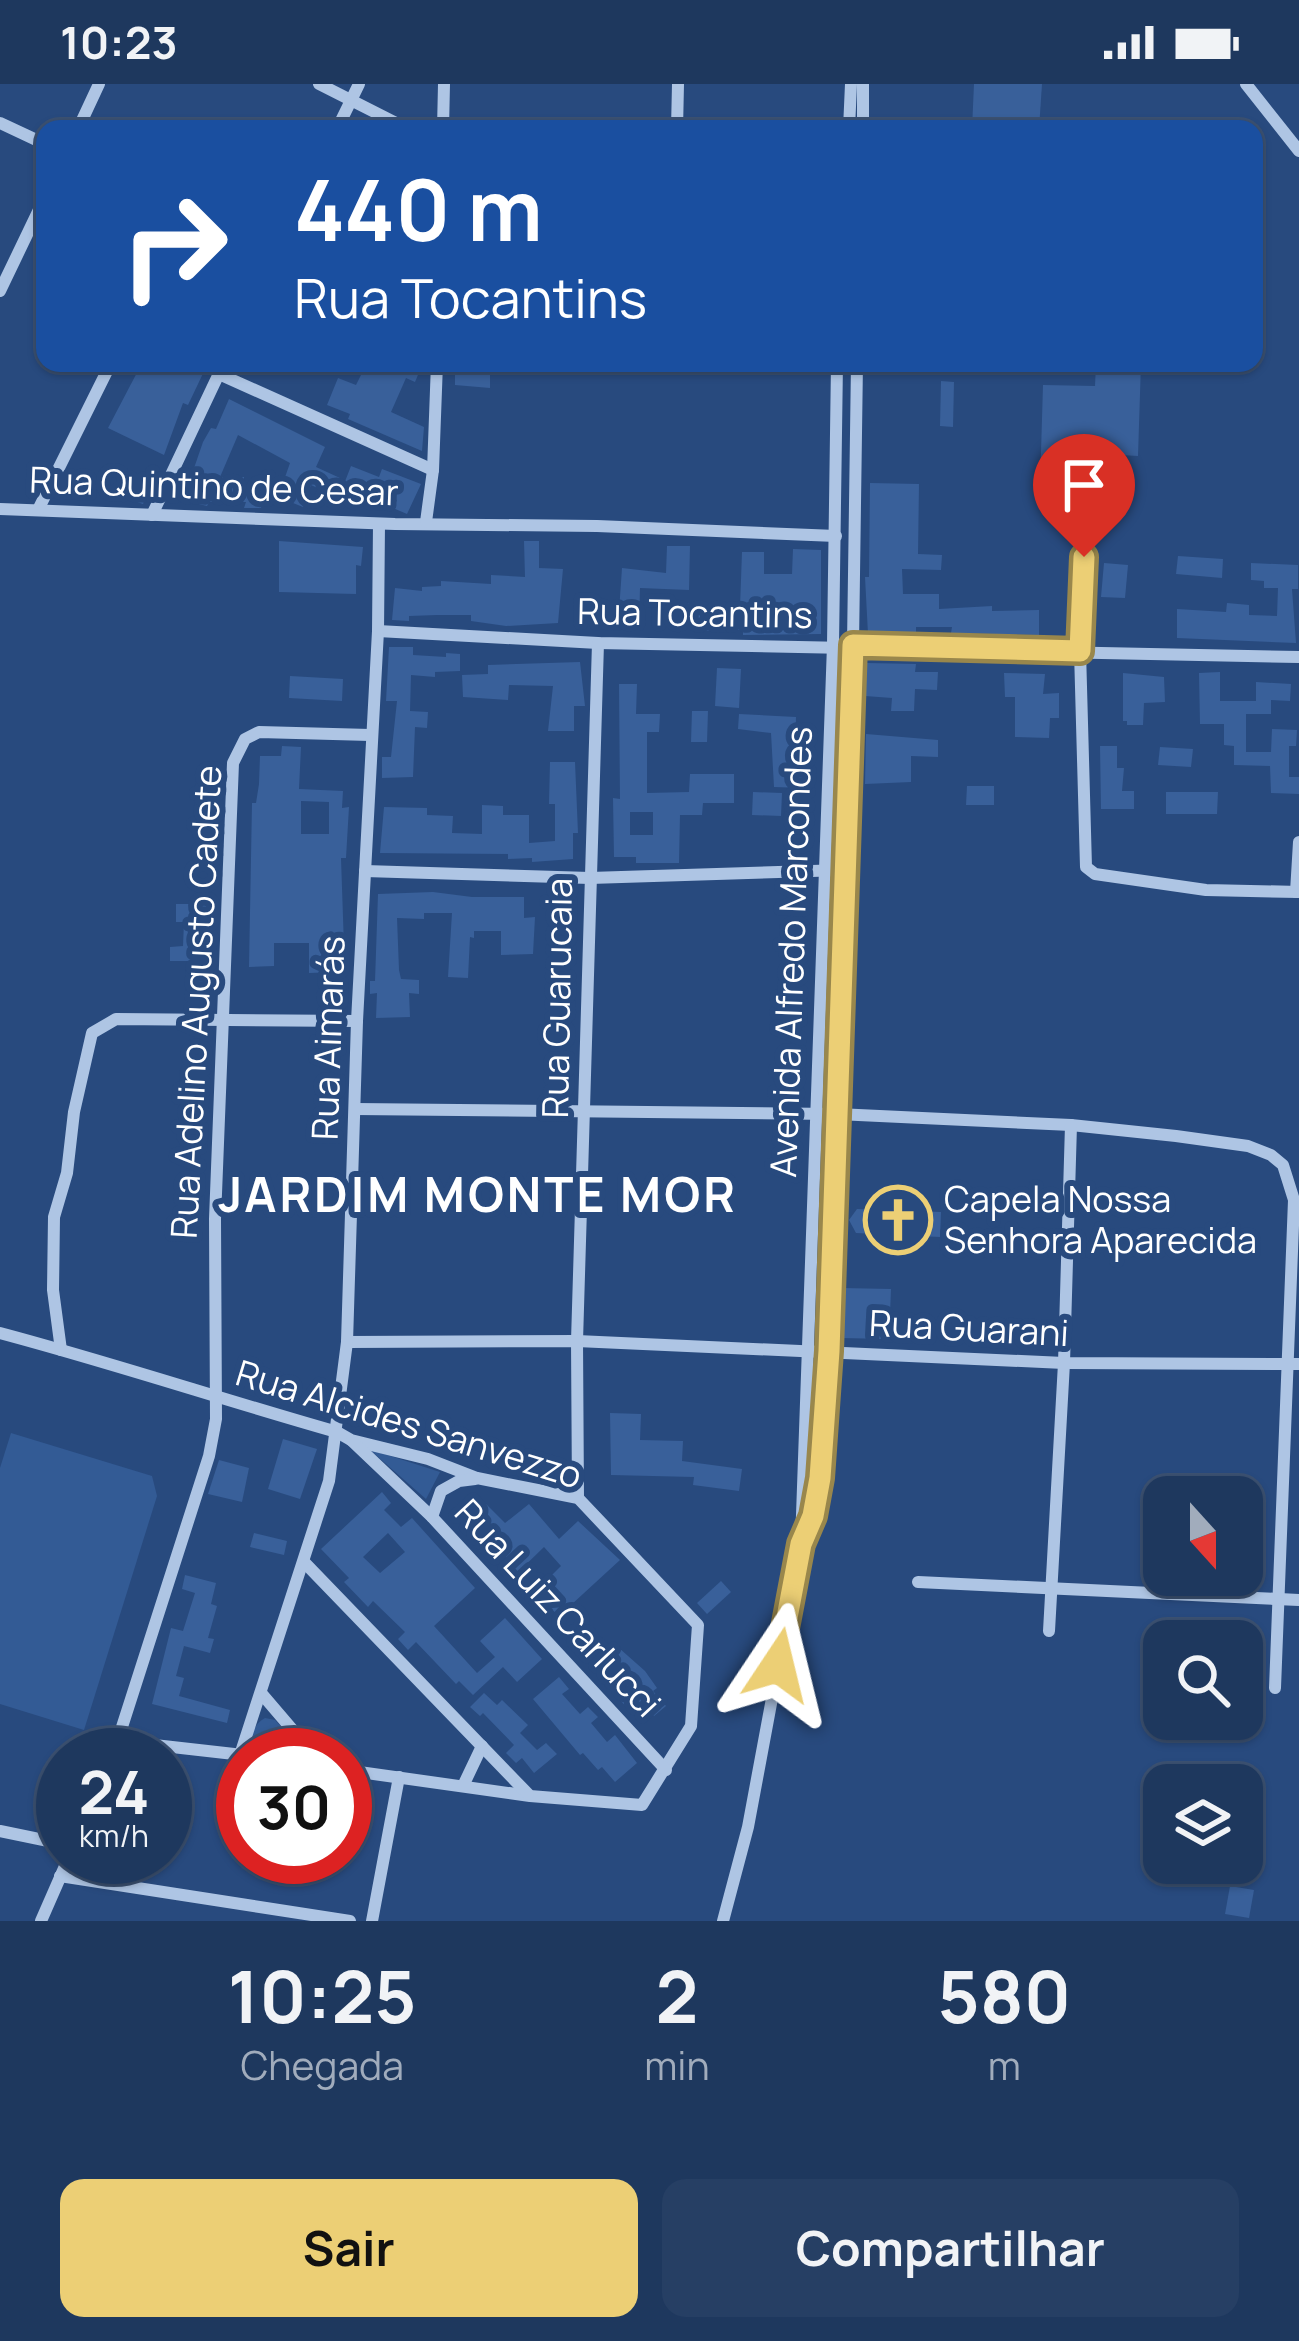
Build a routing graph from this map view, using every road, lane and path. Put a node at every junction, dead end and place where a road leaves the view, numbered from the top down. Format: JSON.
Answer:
{"nodes":[{"id":1,"x":99,"y":84,"type":"edge"},
{"id":2,"x":319,"y":84,"type":"edge"},
{"id":3,"x":358,"y":84,"type":"edge"},
{"id":4,"x":444,"y":84,"type":"edge"},
{"id":5,"x":678,"y":84,"type":"edge"},
{"id":6,"x":851,"y":84,"type":"edge"},
{"id":7,"x":863,"y":84,"type":"edge"},
{"id":8,"x":1246,"y":84,"type":"edge"},
{"id":9,"x":351,"y":100,"type":"junction"},
{"id":10,"x":82,"y":120,"type":"edge"},
{"id":11,"x":341,"y":120,"type":"edge"},
{"id":12,"x":390,"y":120,"type":"edge"},
{"id":13,"x":444,"y":120,"type":"edge"},
{"id":14,"x":677,"y":120,"type":"edge"},
{"id":15,"x":849,"y":120,"type":"edge"},
{"id":16,"x":863,"y":120,"type":"edge"},
{"id":17,"x":0,"y":123,"type":"edge"},
{"id":18,"x":36,"y":140,"type":"edge"},
{"id":19,"x":1299,"y":151,"type":"edge"},
{"id":20,"x":36,"y":213,"type":"edge"},
{"id":21,"x":4,"y":270,"type":"edge"},
{"id":22,"x":0,"y":291,"type":"edge"},
{"id":23,"x":107,"y":372,"type":"edge"},
{"id":24,"x":219,"y":372,"type":"edge"},
{"id":25,"x":229,"y":372,"type":"edge"},
{"id":26,"x":437,"y":372,"type":"edge"},
{"id":27,"x":837,"y":372,"type":"edge"},
{"id":28,"x":857,"y":372,"type":"edge"},
{"id":29,"x":836,"y":420,"type":"junction"},
{"id":30,"x":856,"y":422,"type":"junction"},
{"id":31,"x":434,"y":470,"type":"junction"},
{"id":32,"x":0,"y":508,"type":"edge"},
{"id":33,"x":38,"y":510,"type":"junction"},
{"id":34,"x":152,"y":515,"type":"junction"},
{"id":35,"x":426,"y":522,"type":"junction"},
{"id":36,"x":379,"y":524,"type":"junction"},
{"id":37,"x":836,"y":536,"type":"junction"},
{"id":38,"x":1084,"y":557,"type":"dead end"},
{"id":39,"x":378,"y":631,"type":"junction"},
{"id":40,"x":598,"y":643,"type":"junction"},
{"id":41,"x":833,"y":645,"type":"junction"},
{"id":42,"x":853,"y":645,"type":"junction"},
{"id":43,"x":1080,"y":651,"type":"junction"},
{"id":44,"x":1299,"y":657,"type":"edge"},
{"id":45,"x":370,"y":735,"type":"junction"},
{"id":46,"x":1299,"y":842,"type":"edge"},
{"id":47,"x":844,"y":870,"type":"junction"},
{"id":48,"x":365,"y":871,"type":"junction"},
{"id":49,"x":824,"y":872,"type":"junction"},
{"id":50,"x":590,"y":878,"type":"junction"},
{"id":51,"x":1297,"y":892,"type":"edge"},
{"id":52,"x":221,"y":1020,"type":"junction"},
{"id":53,"x":357,"y":1021,"type":"junction"},
{"id":54,"x":355,"y":1108,"type":"junction"},
{"id":55,"x":585,"y":1110,"type":"junction"},
{"id":56,"x":815,"y":1113,"type":"junction"},
{"id":57,"x":837,"y":1114,"type":"junction"},
{"id":58,"x":1071,"y":1125,"type":"junction"},
{"id":59,"x":0,"y":1334,"type":"edge"},
{"id":60,"x":577,"y":1341,"type":"junction"},
{"id":61,"x":347,"y":1342,"type":"junction"},
{"id":62,"x":806,"y":1349,"type":"junction"},
{"id":63,"x":61,"y":1350,"type":"junction"},
{"id":64,"x":829,"y":1351,"type":"junction"},
{"id":65,"x":1064,"y":1363,"type":"junction"},
{"id":66,"x":1294,"y":1364,"type":"edge"},
{"id":67,"x":215,"y":1398,"type":"junction"},
{"id":68,"x":337,"y":1432,"type":"junction"},
{"id":69,"x":351,"y":1440,"type":"junction"},
{"id":70,"x":477,"y":1478,"type":"junction"},
{"id":71,"x":578,"y":1498,"type":"junction"},
{"id":72,"x":432,"y":1516,"type":"junction"},
{"id":73,"x":801,"y":1544,"type":"junction"},
{"id":74,"x":304,"y":1562,"type":"junction"},
{"id":75,"x":918,"y":1582,"type":"dead end"},
{"id":76,"x":1049,"y":1588,"type":"junction"},
{"id":77,"x":1280,"y":1599,"type":"junction"},
{"id":78,"x":1299,"y":1600,"type":"edge"},
{"id":79,"x":1048,"y":1631,"type":"dead end"},
{"id":80,"x":1275,"y":1688,"type":"dead end"},
{"id":81,"x":261,"y":1693,"type":"junction"},
{"id":82,"x":122,"y":1728,"type":"edge"},
{"id":83,"x":250,"y":1728,"type":"edge"},
{"id":84,"x":291,"y":1728,"type":"edge"},
{"id":85,"x":482,"y":1746,"type":"junction"},
{"id":86,"x":667,"y":1770,"type":"junction"},
{"id":87,"x":372,"y":1774,"type":"edge"},
{"id":88,"x":399,"y":1777,"type":"junction"},
{"id":89,"x":463,"y":1786,"type":"junction"},
{"id":90,"x":530,"y":1796,"type":"junction"},
{"id":91,"x":0,"y":1832,"type":"edge"},
{"id":92,"x":36,"y":1839,"type":"edge"},
{"id":93,"x":57,"y":1884,"type":"edge"},
{"id":94,"x":112,"y":1884,"type":"edge"},
{"id":95,"x":41,"y":1921,"type":"edge"},
{"id":96,"x":350,"y":1921,"type":"edge"},
{"id":97,"x":372,"y":1921,"type":"edge"},
{"id":98,"x":723,"y":1921,"type":"edge"}],
"edges":[{"from":1,"to":10,"type":"street"},
{"from":2,"to":9,"type":"street"},
{"from":3,"to":9,"type":"street"},
{"from":4,"to":13,"type":"street"},
{"from":5,"to":14,"type":"street"},
{"from":6,"to":15,"type":"street"},
{"from":7,"to":16,"type":"street"},
{"from":8,"to":19,"type":"street"},
{"from":9,"to":11,"type":"street"},
{"from":9,"to":12,"type":"street"},
{"from":17,"to":18,"type":"street"},
{"from":20,"to":21,"type":"street"},
{"from":21,"to":22,"type":"street"},
{"from":23,"to":33,"type":"street"},
{"from":24,"to":34,"type":"street"},
{"from":25,"to":31,"type":"street"},
{"from":26,"to":31,"type":"street"},
{"from":27,"to":29,"type":"street","name":"Avenida Alfredo Marcondes"},
{"from":28,"to":30,"type":"street","name":"Avenida Alfredo Marcondes"},
{"from":29,"to":30,"type":"street"},
{"from":29,"to":37,"type":"street","name":"Avenida Alfredo Marcondes"},
{"from":30,"to":42,"type":"street","name":"Avenida Alfredo Marcondes"},
{"from":31,"to":35,"type":"street"},
{"from":32,"to":33,"type":"street","name":"Rua Quintino de Cesar"},
{"from":33,"to":34,"type":"street","name":"Rua Quintino de Cesar"},
{"from":34,"to":36,"type":"street","name":"Rua Quintino de Cesar"},
{"from":35,"to":36,"type":"street","name":"Rua Quintino de Cesar"},
{"from":35,"to":37,"type":"street","name":"Rua Quintino de Cesar"},
{"from":36,"to":39,"type":"street","name":"Rua Aimarás"},
{"from":37,"to":41,"type":"street","name":"Avenida Alfredo Marcondes"},
{"from":38,"to":43,"type":"street"},
{"from":39,"to":40,"type":"street","name":"Rua Tocantins"},
{"from":39,"to":45,"type":"street","name":"Rua Aimarás"},
{"from":40,"to":41,"type":"street","name":"Rua Tocantins"},
{"from":40,"to":50,"type":"street","name":"Rua Guarucaia"},
{"from":41,"to":42,"type":"street","name":"Rua Tocantins"},
{"from":41,"to":49,"type":"street","name":"Avenida Alfredo Marcondes"},
{"from":42,"to":43,"type":"street","name":"Rua Tocantins"},
{"from":42,"to":47,"type":"street","name":"Avenida Alfredo Marcondes"},
{"from":43,"to":44,"type":"street","name":"Rua Tocantins"},
{"from":43,"to":51,"type":"street"},
{"from":45,"to":48,"type":"street","name":"Rua Aimarás"},
{"from":45,"to":52,"type":"street","name":"Rua Adelino Augusto Cadete"},
{"from":46,"to":51,"type":"street"},
{"from":47,"to":49,"type":"street"},
{"from":47,"to":57,"type":"street","name":"Avenida Alfredo Marcondes"},
{"from":48,"to":50,"type":"street"},
{"from":48,"to":53,"type":"street","name":"Rua Aimarás"},
{"from":49,"to":50,"type":"street"},
{"from":49,"to":56,"type":"street","name":"Avenida Alfredo Marcondes"},
{"from":50,"to":55,"type":"street","name":"Rua Guarucaia"},
{"from":52,"to":53,"type":"street"},
{"from":52,"to":63,"type":"street"},
{"from":52,"to":67,"type":"street","name":"Rua Adelino Augusto Cadete"},
{"from":53,"to":54,"type":"street","name":"Rua Aimarás"},
{"from":54,"to":55,"type":"street"},
{"from":54,"to":61,"type":"street","name":"Rua Aimarás"},
{"from":55,"to":56,"type":"street"},
{"from":55,"to":60,"type":"street","name":"Rua Guarucaia"},
{"from":56,"to":57,"type":"street"},
{"from":56,"to":62,"type":"street","name":"Avenida Alfredo Marcondes"},
{"from":57,"to":58,"type":"street"},
{"from":57,"to":64,"type":"street","name":"Avenida Alfredo Marcondes"},
{"from":58,"to":65,"type":"street"},
{"from":58,"to":66,"type":"street"},
{"from":59,"to":63,"type":"street","name":"Rua Alcides Sanvezzo"},
{"from":60,"to":61,"type":"street","name":"Rua Guarani"},
{"from":60,"to":62,"type":"street","name":"Rua Guarani"},
{"from":60,"to":71,"type":"street","name":"Rua Guarucaia"},
{"from":61,"to":68,"type":"street","name":"Rua Aimarás"},
{"from":62,"to":64,"type":"street","name":"Rua Guarani"},
{"from":62,"to":73,"type":"street","name":"Avenida Alfredo Marcondes"},
{"from":63,"to":67,"type":"street","name":"Rua Alcides Sanvezzo"},
{"from":64,"to":65,"type":"street","name":"Rua Guarani"},
{"from":64,"to":73,"type":"street","name":"Avenida Alfredo Marcondes"},
{"from":65,"to":66,"type":"street","name":"Rua Guarani"},
{"from":65,"to":76,"type":"street"},
{"from":66,"to":77,"type":"street"},
{"from":67,"to":68,"type":"street","name":"Rua Alcides Sanvezzo"},
{"from":67,"to":82,"type":"street","name":"Rua Adelino Augusto Cadete"},
{"from":68,"to":69,"type":"street","name":"Rua Alcides Sanvezzo"},
{"from":68,"to":74,"type":"street","name":"Rua Aimarás"},
{"from":69,"to":70,"type":"street","name":"Rua Alcides Sanvezzo"},
{"from":69,"to":72,"type":"street","name":"Rua Luiz Carlucci"},
{"from":70,"to":71,"type":"street","name":"Rua Alcides Sanvezzo"},
{"from":70,"to":72,"type":"street"},
{"from":71,"to":86,"type":"street","name":"Rua Alcides Sanvezzo"},
{"from":72,"to":86,"type":"street","name":"Rua Luiz Carlucci"},
{"from":73,"to":98,"type":"street","name":"Avenida Alfredo Marcondes"},
{"from":74,"to":81,"type":"street","name":"Rua Aimarás"},
{"from":74,"to":85,"type":"street"},
{"from":75,"to":76,"type":"street"},
{"from":76,"to":77,"type":"street"},
{"from":76,"to":79,"type":"street"},
{"from":77,"to":78,"type":"street"},
{"from":77,"to":80,"type":"street"},
{"from":81,"to":83,"type":"street","name":"Rua Aimarás"},
{"from":81,"to":84,"type":"street"},
{"from":85,"to":89,"type":"street"},
{"from":85,"to":90,"type":"street"},
{"from":86,"to":90,"type":"street","name":"Rua Alcides Sanvezzo"},
{"from":87,"to":88,"type":"street","name":"Rua Alcides Sanvezzo"},
{"from":88,"to":89,"type":"street","name":"Rua Alcides Sanvezzo"},
{"from":88,"to":97,"type":"street"},
{"from":89,"to":90,"type":"street","name":"Rua Alcides Sanvezzo"},
{"from":91,"to":92,"type":"street"},
{"from":93,"to":95,"type":"street"},
{"from":94,"to":96,"type":"street"}]}
